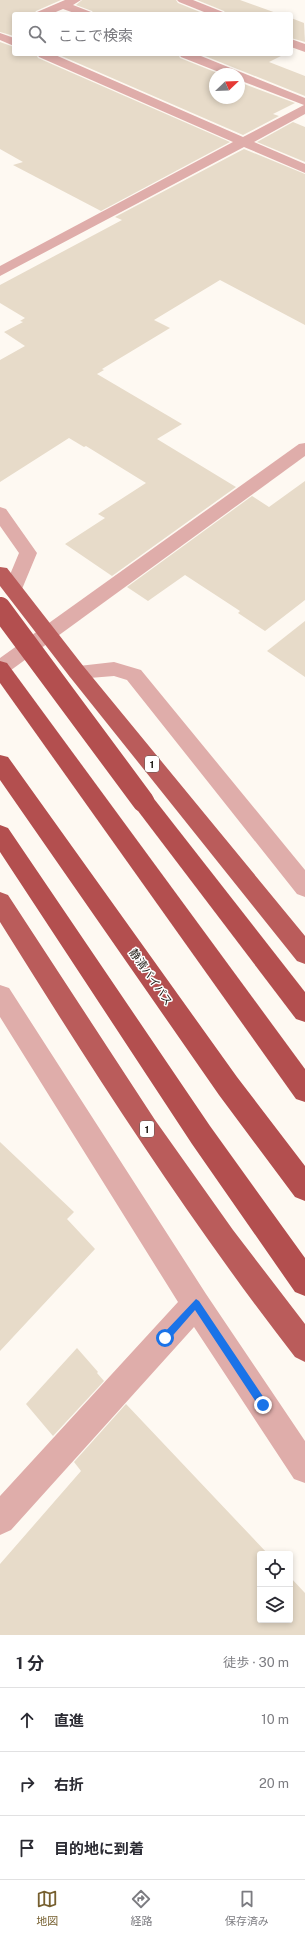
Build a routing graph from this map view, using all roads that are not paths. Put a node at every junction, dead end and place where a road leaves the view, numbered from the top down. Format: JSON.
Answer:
{"nodes":[{"id":1,"x":75,"y":0,"type":"edge"},
{"id":2,"x":183,"y":0,"type":"edge"},
{"id":3,"x":63,"y":5,"type":"junction"},
{"id":4,"x":46,"y":12,"type":"edge"},
{"id":5,"x":82,"y":12,"type":"edge"},
{"id":6,"x":214,"y":12,"type":"edge"},
{"id":7,"x":293,"y":44,"type":"edge"},
{"id":8,"x":305,"y":48,"type":"edge"},
{"id":9,"x":48,"y":56,"type":"edge"},
{"id":10,"x":191,"y":56,"type":"edge"},
{"id":11,"x":220,"y":68,"type":"edge"},
{"id":12,"x":245,"y":78,"type":"edge"},
{"id":13,"x":305,"y":102,"type":"edge"},
{"id":14,"x":305,"y":109,"type":"edge"},
{"id":15,"x":244,"y":141,"type":"junction"},
{"id":16,"x":305,"y":169,"type":"edge"},
{"id":17,"x":0,"y":272,"type":"edge"},
{"id":18,"x":305,"y":448,"type":"edge"},
{"id":19,"x":0,"y":513,"type":"edge"},
{"id":20,"x":0,"y":572,"type":"edge"},
{"id":21,"x":13,"y":589,"type":"junction"},
{"id":22,"x":0,"y":608,"type":"edge"},
{"id":23,"x":47,"y":634,"type":"junction"},
{"id":24,"x":0,"y":668,"type":"edge"},
{"id":25,"x":77,"y":672,"type":"junction"},
{"id":26,"x":0,"y":764,"type":"edge"},
{"id":27,"x":0,"y":834,"type":"edge"},
{"id":28,"x":305,"y":887,"type":"edge"},
{"id":29,"x":0,"y":902,"type":"edge"},
{"id":30,"x":305,"y":954,"type":"edge"},
{"id":31,"x":0,"y":996,"type":"edge"},
{"id":32,"x":305,"y":1010,"type":"edge"},
{"id":33,"x":305,"y":1090,"type":"edge"},
{"id":34,"x":305,"y":1188,"type":"edge"},
{"id":35,"x":305,"y":1282,"type":"edge"},
{"id":36,"x":196,"y":1304,"type":"junction"},
{"id":37,"x":305,"y":1347,"type":"edge"},
{"id":38,"x":305,"y":1468,"type":"edge"},
{"id":39,"x":0,"y":1519,"type":"edge"}],
"edges":[{"from":1,"to":3,"type":"street"},
{"from":2,"to":6,"type":"street"},
{"from":3,"to":4,"type":"street"},
{"from":3,"to":5,"type":"street"},
{"from":7,"to":8,"type":"street"},
{"from":9,"to":15,"type":"street"},
{"from":10,"to":11,"type":"street"},
{"from":12,"to":13,"type":"street"},
{"from":14,"to":15,"type":"street"},
{"from":15,"to":16,"type":"street"},
{"from":15,"to":17,"type":"street"},
{"from":18,"to":23,"type":"street"},
{"from":19,"to":21,"type":"street"},
{"from":20,"to":21,"type":"highway","number":"1"},
{"from":21,"to":23,"type":"highway","number":"1"},
{"from":22,"to":32,"type":"highway","bridge":true},
{"from":23,"to":24,"type":"street"},
{"from":23,"to":25,"type":"highway","number":"1"},
{"from":24,"to":33,"type":"highway"},
{"from":25,"to":28,"type":"street"},
{"from":25,"to":30,"type":"highway","number":"1"},
{"from":26,"to":34,"type":"highway","name":"静清バイパス"},
{"from":27,"to":35,"type":"highway"},
{"from":29,"to":37,"type":"highway","number":"1"},
{"from":31,"to":36,"type":"street"},
{"from":36,"to":38,"type":"street"},
{"from":36,"to":39,"type":"street"}]}
